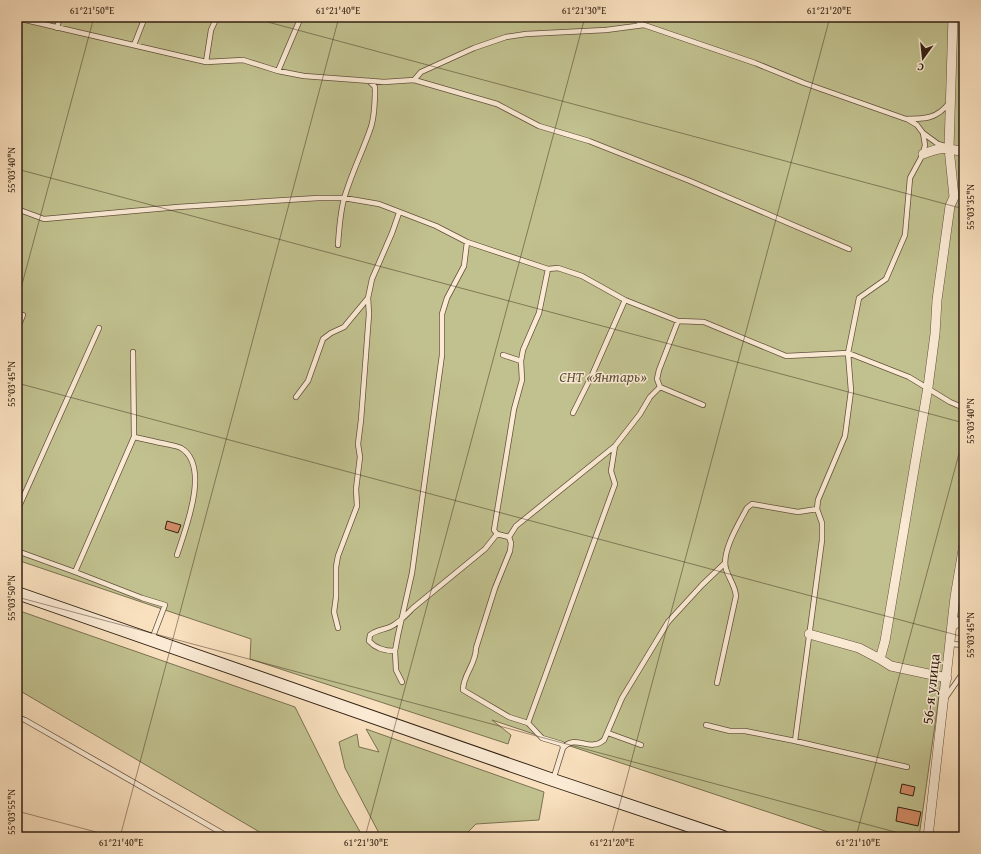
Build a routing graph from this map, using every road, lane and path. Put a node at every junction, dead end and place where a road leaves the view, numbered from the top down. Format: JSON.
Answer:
{"nodes":[{"id":1,"x":60,"y":17,"type":"edge"},
{"id":2,"x":145,"y":17,"type":"edge"},
{"id":3,"x":217,"y":17,"type":"edge"},
{"id":4,"x":301,"y":17,"type":"edge"},
{"id":5,"x":631,"y":17,"type":"edge"},
{"id":6,"x":954,"y":17,"type":"edge"},
{"id":7,"x":17,"y":18,"type":"edge"},
{"id":8,"x":964,"y":21,"type":"edge"},
{"id":9,"x":644,"y":25,"type":"junction"},
{"id":10,"x":57,"y":28,"type":"junction"},
{"id":11,"x":134,"y":45,"type":"junction"},
{"id":12,"x":206,"y":62,"type":"junction"},
{"id":13,"x":278,"y":70,"type":"junction"},
{"id":14,"x":414,"y":80,"type":"junction"},
{"id":15,"x":369,"y":81,"type":"junction"},
{"id":16,"x":950,"y":101,"type":"junction"},
{"id":17,"x":906,"y":119,"type":"junction"},
{"id":18,"x":922,"y":133,"type":"junction"},
{"id":19,"x":949,"y":148,"type":"junction"},
{"id":20,"x":964,"y":152,"type":"edge"},
{"id":21,"x":923,"y":154,"type":"junction"},
{"id":22,"x":344,"y":198,"type":"junction"},
{"id":23,"x":17,"y":209,"type":"edge"},
{"id":24,"x":399,"y":212,"type":"junction"},
{"id":25,"x":467,"y":242,"type":"junction"},
{"id":26,"x":338,"y":245,"type":"dead end"},
{"id":27,"x":849,"y":249,"type":"dead end"},
{"id":28,"x":548,"y":269,"type":"junction"},
{"id":29,"x":368,"y":298,"type":"junction"},
{"id":30,"x":625,"y":300,"type":"junction"},
{"id":31,"x":23,"y":315,"type":"dead end"},
{"id":32,"x":678,"y":320,"type":"junction"},
{"id":33,"x":99,"y":328,"type":"dead end"},
{"id":34,"x":17,"y":330,"type":"edge"},
{"id":35,"x":133,"y":352,"type":"dead end"},
{"id":36,"x":848,"y":353,"type":"junction"},
{"id":37,"x":503,"y":355,"type":"dead end"},
{"id":38,"x":521,"y":361,"type":"junction"},
{"id":39,"x":660,"y":387,"type":"junction"},
{"id":40,"x":928,"y":388,"type":"junction"},
{"id":41,"x":296,"y":397,"type":"dead end"},
{"id":42,"x":703,"y":405,"type":"dead end"},
{"id":43,"x":964,"y":408,"type":"edge"},
{"id":44,"x":573,"y":413,"type":"dead end"},
{"id":45,"x":134,"y":437,"type":"junction"},
{"id":46,"x":615,"y":446,"type":"junction"},
{"id":47,"x":817,"y":509,"type":"junction"},
{"id":48,"x":17,"y":511,"type":"edge"},
{"id":49,"x":497,"y":534,"type":"junction"},
{"id":50,"x":509,"y":537,"type":"junction"},
{"id":51,"x":964,"y":544,"type":"edge"},
{"id":52,"x":17,"y":551,"type":"edge"},
{"id":53,"x":177,"y":555,"type":"dead end"},
{"id":54,"x":725,"y":563,"type":"junction"},
{"id":55,"x":75,"y":572,"type":"junction"},
{"id":56,"x":17,"y":593,"type":"edge"},
{"id":57,"x":402,"y":619,"type":"junction"},
{"id":58,"x":964,"y":621,"type":"edge"},
{"id":59,"x":952,"y":626,"type":"junction"},
{"id":60,"x":338,"y":628,"type":"dead end"},
{"id":61,"x":809,"y":634,"type":"junction"},
{"id":62,"x":151,"y":640,"type":"junction"},
{"id":63,"x":950,"y":644,"type":"junction"},
{"id":64,"x":964,"y":645,"type":"edge"},
{"id":65,"x":395,"y":651,"type":"junction"},
{"id":66,"x":880,"y":659,"type":"junction"},
{"id":67,"x":964,"y":674,"type":"edge"},
{"id":68,"x":947,"y":678,"type":"junction"},
{"id":69,"x":402,"y":682,"type":"dead end"},
{"id":70,"x":717,"y":683,"type":"dead end"},
{"id":71,"x":944,"y":699,"type":"junction"},
{"id":72,"x":17,"y":717,"type":"edge"},
{"id":73,"x":528,"y":723,"type":"junction"},
{"id":74,"x":706,"y":725,"type":"dead end"},
{"id":75,"x":608,"y":732,"type":"junction"},
{"id":76,"x":795,"y":741,"type":"junction"},
{"id":77,"x":641,"y":745,"type":"dead end"},
{"id":78,"x":563,"y":748,"type":"junction"},
{"id":79,"x":907,"y":767,"type":"dead end"},
{"id":80,"x":553,"y":780,"type":"junction"},
{"id":81,"x":229,"y":837,"type":"edge"},
{"id":82,"x":724,"y":837,"type":"edge"},
{"id":83,"x":928,"y":837,"type":"edge"}],
"edges":[{"from":1,"to":10,"type":"lane"},
{"from":2,"to":11,"type":"lane"},
{"from":3,"to":12,"type":"lane"},
{"from":4,"to":13,"type":"lane"},
{"from":5,"to":9,"type":"lane"},
{"from":6,"to":8,"type":"lane"},
{"from":6,"to":16,"type":"street"},
{"from":7,"to":10,"type":"lane"},
{"from":9,"to":14,"type":"lane"},
{"from":9,"to":17,"type":"lane"},
{"from":10,"to":11,"type":"lane"},
{"from":11,"to":12,"type":"lane"},
{"from":12,"to":13,"type":"lane"},
{"from":13,"to":15,"type":"lane"},
{"from":14,"to":15,"type":"lane"},
{"from":14,"to":27,"type":"lane"},
{"from":15,"to":22,"type":"lane"},
{"from":16,"to":17,"type":"lane"},
{"from":16,"to":19,"type":"street"},
{"from":17,"to":18,"type":"lane"},
{"from":18,"to":19,"type":"lane"},
{"from":18,"to":21,"type":"lane"},
{"from":19,"to":20,"type":"street"},
{"from":19,"to":21,"type":"street"},
{"from":19,"to":40,"type":"street"},
{"from":21,"to":36,"type":"lane"},
{"from":22,"to":23,"type":"lane"},
{"from":22,"to":24,"type":"lane"},
{"from":22,"to":26,"type":"lane"},
{"from":24,"to":25,"type":"lane"},
{"from":24,"to":29,"type":"lane"},
{"from":25,"to":28,"type":"lane"},
{"from":25,"to":57,"type":"lane"},
{"from":28,"to":30,"type":"lane"},
{"from":28,"to":38,"type":"lane"},
{"from":29,"to":41,"type":"lane"},
{"from":29,"to":60,"type":"lane"},
{"from":30,"to":32,"type":"lane"},
{"from":30,"to":44,"type":"lane"},
{"from":31,"to":34,"type":"lane"},
{"from":32,"to":36,"type":"lane"},
{"from":32,"to":39,"type":"lane"},
{"from":33,"to":48,"type":"lane"},
{"from":35,"to":45,"type":"lane"},
{"from":36,"to":40,"type":"lane"},
{"from":36,"to":47,"type":"lane"},
{"from":37,"to":38,"type":"lane"},
{"from":38,"to":49,"type":"lane"},
{"from":39,"to":42,"type":"lane"},
{"from":39,"to":46,"type":"lane"},
{"from":40,"to":43,"type":"lane"},
{"from":40,"to":66,"type":"street"},
{"from":45,"to":53,"type":"lane"},
{"from":45,"to":55,"type":"lane"},
{"from":46,"to":50,"type":"lane"},
{"from":46,"to":73,"type":"lane"},
{"from":47,"to":54,"type":"lane"},
{"from":47,"to":61,"type":"lane"},
{"from":49,"to":50,"type":"lane"},
{"from":49,"to":57,"type":"lane"},
{"from":50,"to":73,"type":"lane"},
{"from":51,"to":59,"type":"street","name":"56-я улица"},
{"from":52,"to":55,"type":"lane"},
{"from":54,"to":70,"type":"lane"},
{"from":54,"to":75,"type":"lane"},
{"from":55,"to":62,"type":"lane"},
{"from":56,"to":62,"type":"main road"},
{"from":57,"to":65,"type":"lane"},
{"from":57,"to":65,"type":"lane"},
{"from":58,"to":59,"type":"street"},
{"from":59,"to":63,"type":"street","name":"56-я улица"},
{"from":61,"to":66,"type":"street"},
{"from":61,"to":76,"type":"lane"},
{"from":62,"to":80,"type":"main road"},
{"from":63,"to":64,"type":"lane"},
{"from":63,"to":68,"type":"street","name":"56-я улица"},
{"from":65,"to":69,"type":"lane"},
{"from":66,"to":68,"type":"street"},
{"from":67,"to":71,"type":"lane"},
{"from":68,"to":71,"type":"street","name":"56-я улица"},
{"from":71,"to":83,"type":"street","name":"56-я улица"},
{"from":72,"to":81,"type":"lane"},
{"from":73,"to":78,"type":"lane"},
{"from":74,"to":76,"type":"lane"},
{"from":75,"to":77,"type":"lane"},
{"from":75,"to":78,"type":"lane"},
{"from":76,"to":79,"type":"lane"},
{"from":78,"to":80,"type":"lane"},
{"from":80,"to":82,"type":"main road"}]}
